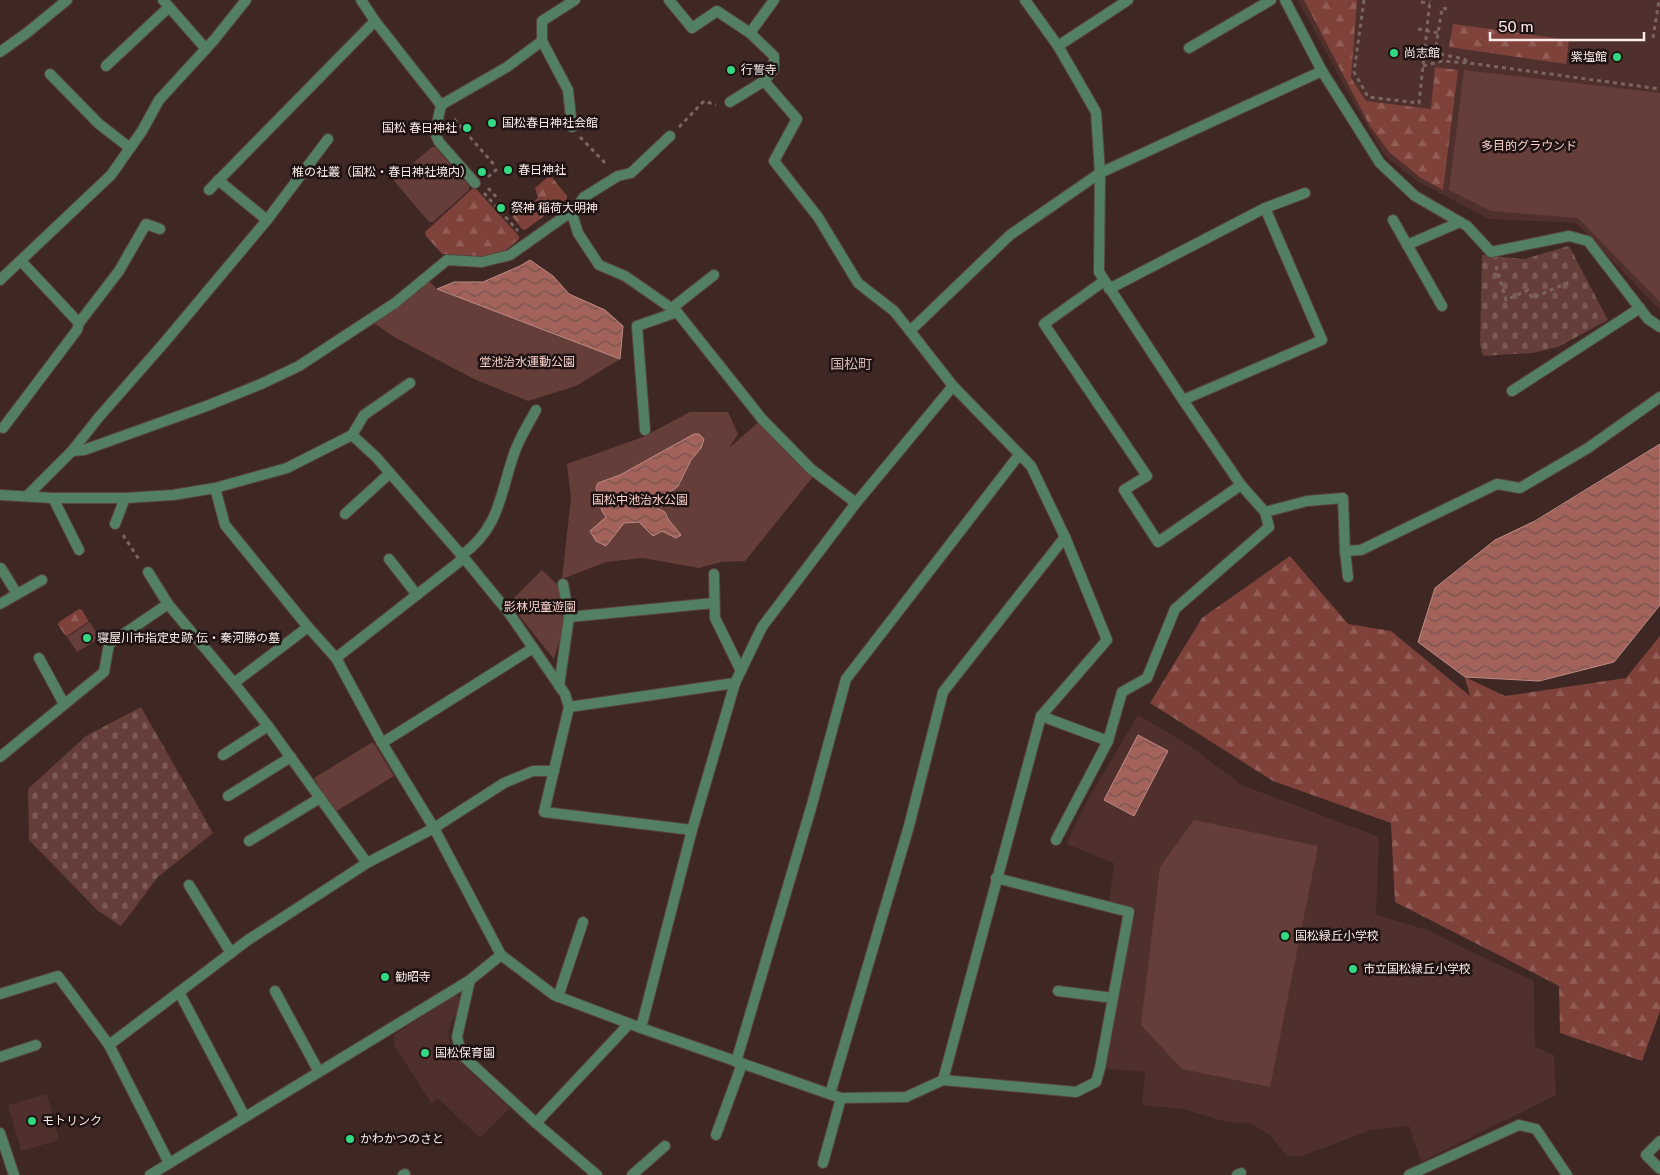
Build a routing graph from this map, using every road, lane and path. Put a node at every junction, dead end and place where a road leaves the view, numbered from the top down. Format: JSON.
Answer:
{"nodes":[{"id":1,"x":67,"y":0,"type":"edge"},
{"id":2,"x":246,"y":0,"type":"edge"},
{"id":3,"x":362,"y":0,"type":"edge"},
{"id":4,"x":575,"y":0,"type":"edge"},
{"id":5,"x":670,"y":0,"type":"edge"},
{"id":6,"x":774,"y":0,"type":"edge"},
{"id":7,"x":1025,"y":0,"type":"edge"},
{"id":8,"x":1128,"y":0,"type":"edge"},
{"id":9,"x":1271,"y":0,"type":"edge"},
{"id":10,"x":1285,"y":0,"type":"edge"},
{"id":11,"x":1364,"y":0,"type":"edge"},
{"id":12,"x":1659,"y":0,"type":"edge"},
{"id":13,"x":1420,"y":2,"type":"dead end"},
{"id":14,"x":1430,"y":2,"type":"edge"},
{"id":15,"x":166,"y":4,"type":"edge"},
{"id":16,"x":1447,"y":9,"type":"dead end"},
{"id":17,"x":375,"y":21,"type":"junction"},
{"id":18,"x":1418,"y":29,"type":"dead end"},
{"id":19,"x":750,"y":33,"type":"junction"},
{"id":20,"x":1439,"y":33,"type":"junction"},
{"id":21,"x":1652,"y":38,"type":"dead end"},
{"id":22,"x":542,"y":41,"type":"junction"},
{"id":23,"x":1058,"y":46,"type":"junction"},
{"id":24,"x":1189,"y":48,"type":"dead end"},
{"id":25,"x":206,"y":49,"type":"junction"},
{"id":26,"x":0,"y":52,"type":"edge"},
{"id":27,"x":1469,"y":63,"type":"junction"},
{"id":28,"x":106,"y":66,"type":"dead end"},
{"id":29,"x":1423,"y":66,"type":"junction"},
{"id":30,"x":1322,"y":71,"type":"junction"},
{"id":31,"x":50,"y":74,"type":"dead end"},
{"id":32,"x":764,"y":81,"type":"junction"},
{"id":33,"x":1660,"y":89,"type":"edge"},
{"id":34,"x":730,"y":102,"type":"joint"},
{"id":35,"x":441,"y":105,"type":"junction"},
{"id":36,"x":456,"y":121,"type":"dead end"},
{"id":37,"x":572,"y":127,"type":"joint"},
{"id":38,"x":670,"y":136,"type":"joint"},
{"id":39,"x":328,"y":139,"type":"dead end"},
{"id":40,"x":130,"y":148,"type":"junction"},
{"id":41,"x":494,"y":165,"type":"dead end"},
{"id":42,"x":1100,"y":173,"type":"junction"},
{"id":43,"x":618,"y":176,"type":"junction"},
{"id":44,"x":218,"y":180,"type":"junction"},
{"id":45,"x":475,"y":183,"type":"joint"},
{"id":46,"x":209,"y":190,"type":"dead end"},
{"id":47,"x":1305,"y":193,"type":"dead end"},
{"id":48,"x":1265,"y":208,"type":"junction"},
{"id":49,"x":575,"y":209,"type":"junction"},
{"id":50,"x":267,"y":220,"type":"junction"},
{"id":51,"x":1393,"y":220,"type":"dead end"},
{"id":52,"x":1460,"y":222,"type":"junction"},
{"id":53,"x":160,"y":229,"type":"dead end"},
{"id":54,"x":524,"y":238,"type":"dead end"},
{"id":55,"x":1407,"y":246,"type":"junction"},
{"id":56,"x":1492,"y":252,"type":"junction"},
{"id":57,"x":21,"y":261,"type":"junction"},
{"id":58,"x":714,"y":275,"type":"dead end"},
{"id":59,"x":0,"y":280,"type":"edge"},
{"id":60,"x":1572,"y":282,"type":"dead end"},
{"id":61,"x":1107,"y":285,"type":"junction"},
{"id":62,"x":1442,"y":306,"type":"dead end"},
{"id":63,"x":1640,"y":308,"type":"junction"},
{"id":64,"x":674,"y":310,"type":"junction"},
{"id":65,"x":79,"y":323,"type":"junction"},
{"id":66,"x":1660,"y":326,"type":"edge"},
{"id":67,"x":910,"y":331,"type":"junction"},
{"id":68,"x":410,"y":383,"type":"dead end"},
{"id":69,"x":953,"y":386,"type":"junction"},
{"id":70,"x":1512,"y":392,"type":"dead end"},
{"id":71,"x":1660,"y":397,"type":"edge"},
{"id":72,"x":1182,"y":400,"type":"junction"},
{"id":73,"x":536,"y":410,"type":"dead end"},
{"id":74,"x":3,"y":428,"type":"dead end"},
{"id":75,"x":645,"y":430,"type":"dead end"},
{"id":76,"x":352,"y":434,"type":"junction"},
{"id":77,"x":72,"y":451,"type":"junction"},
{"id":78,"x":1019,"y":455,"type":"junction"},
{"id":79,"x":390,"y":473,"type":"junction"},
{"id":80,"x":1242,"y":485,"type":"junction"},
{"id":81,"x":215,"y":488,"type":"junction"},
{"id":82,"x":0,"y":495,"type":"edge"},
{"id":83,"x":27,"y":496,"type":"junction"},
{"id":84,"x":52,"y":498,"type":"junction"},
{"id":85,"x":125,"y":498,"type":"junction"},
{"id":86,"x":856,"y":503,"type":"junction"},
{"id":87,"x":1265,"y":512,"type":"junction"},
{"id":88,"x":345,"y":514,"type":"dead end"},
{"id":89,"x":115,"y":524,"type":"joint"},
{"id":90,"x":1065,"y":537,"type":"junction"},
{"id":91,"x":79,"y":550,"type":"dead end"},
{"id":92,"x":1345,"y":551,"type":"junction"},
{"id":93,"x":463,"y":556,"type":"junction"},
{"id":94,"x":389,"y":559,"type":"dead end"},
{"id":95,"x":1,"y":568,"type":"edge"},
{"id":96,"x":148,"y":572,"type":"joint"},
{"id":97,"x":714,"y":574,"type":"dead end"},
{"id":98,"x":1348,"y":577,"type":"dead end"},
{"id":99,"x":42,"y":580,"type":"dead end"},
{"id":100,"x":563,"y":584,"type":"dead end"},
{"id":101,"x":17,"y":594,"type":"junction"},
{"id":102,"x":417,"y":595,"type":"junction"},
{"id":103,"x":714,"y":603,"type":"junction"},
{"id":104,"x":0,"y":604,"type":"edge"},
{"id":105,"x":168,"y":604,"type":"junction"},
{"id":106,"x":569,"y":617,"type":"junction"},
{"id":107,"x":308,"y":627,"type":"junction"},
{"id":108,"x":533,"y":648,"type":"junction"},
{"id":109,"x":39,"y":658,"type":"dead end"},
{"id":110,"x":336,"y":658,"type":"junction"},
{"id":111,"x":741,"y":671,"type":"junction"},
{"id":112,"x":234,"y":683,"type":"junction"},
{"id":113,"x":735,"y":683,"type":"junction"},
{"id":114,"x":559,"y":686,"type":"junction"},
{"id":115,"x":64,"y":704,"type":"junction"},
{"id":116,"x":569,"y":707,"type":"junction"},
{"id":117,"x":1041,"y":716,"type":"junction"},
{"id":118,"x":268,"y":726,"type":"junction"},
{"id":119,"x":1108,"y":741,"type":"junction"},
{"id":120,"x":382,"y":743,"type":"junction"},
{"id":121,"x":223,"y":755,"type":"dead end"},
{"id":122,"x":291,"y":757,"type":"junction"},
{"id":123,"x":0,"y":758,"type":"edge"},
{"id":124,"x":554,"y":771,"type":"junction"},
{"id":125,"x":228,"y":796,"type":"dead end"},
{"id":126,"x":320,"y":798,"type":"junction"},
{"id":127,"x":434,"y":828,"type":"junction"},
{"id":128,"x":692,"y":830,"type":"junction"},
{"id":129,"x":1056,"y":840,"type":"dead end"},
{"id":130,"x":249,"y":841,"type":"dead end"},
{"id":131,"x":367,"y":863,"type":"junction"},
{"id":132,"x":996,"y":878,"type":"junction"},
{"id":133,"x":189,"y":885,"type":"dead end"},
{"id":134,"x":583,"y":922,"type":"dead end"},
{"id":135,"x":231,"y":953,"type":"junction"},
{"id":136,"x":501,"y":955,"type":"junction"},
{"id":137,"x":470,"y":980,"type":"junction"},
{"id":138,"x":275,"y":991,"type":"dead end"},
{"id":139,"x":1058,"y":991,"type":"dead end"},
{"id":140,"x":179,"y":992,"type":"junction"},
{"id":141,"x":0,"y":994,"type":"edge"},
{"id":142,"x":558,"y":997,"type":"junction"},
{"id":143,"x":1113,"y":998,"type":"junction"},
{"id":144,"x":630,"y":1024,"type":"junction"},
{"id":145,"x":641,"y":1028,"type":"junction"},
{"id":146,"x":109,"y":1044,"type":"junction"},
{"id":147,"x":36,"y":1045,"type":"dead end"},
{"id":148,"x":0,"y":1057,"type":"edge"},
{"id":149,"x":739,"y":1063,"type":"junction"},
{"id":150,"x":318,"y":1072,"type":"junction"},
{"id":151,"x":943,"y":1080,"type":"junction"},
{"id":152,"x":830,"y":1094,"type":"junction"},
{"id":153,"x":841,"y":1098,"type":"junction"},
{"id":154,"x":245,"y":1117,"type":"junction"},
{"id":155,"x":536,"y":1123,"type":"junction"},
{"id":156,"x":0,"y":1133,"type":"edge"},
{"id":157,"x":716,"y":1135,"type":"dead end"},
{"id":158,"x":1660,"y":1141,"type":"edge"},
{"id":159,"x":665,"y":1146,"type":"dead end"},
{"id":160,"x":169,"y":1163,"type":"junction"},
{"id":161,"x":823,"y":1163,"type":"dead end"},
{"id":162,"x":1660,"y":1168,"type":"edge"},
{"id":163,"x":14,"y":1175,"type":"edge"},
{"id":164,"x":150,"y":1175,"type":"edge"},
{"id":165,"x":598,"y":1175,"type":"edge"},
{"id":166,"x":632,"y":1175,"type":"edge"},
{"id":167,"x":1409,"y":1175,"type":"edge"},
{"id":168,"x":1566,"y":1175,"type":"edge"}],
"edges":[{"from":1,"to":26,"type":"street"},
{"from":2,"to":25,"type":"street"},
{"from":3,"to":17,"type":"street"},
{"from":4,"to":22,"type":"street"},
{"from":5,"to":19,"type":"street"},
{"from":6,"to":19,"type":"street"},
{"from":7,"to":23,"type":"street"},
{"from":8,"to":23,"type":"street"},
{"from":9,"to":24,"type":"street"},
{"from":10,"to":30,"type":"street"},
{"from":11,"to":29,"type":"path"},
{"from":12,"to":21,"type":"path"},
{"from":13,"to":14,"type":"path"},
{"from":14,"to":29,"type":"path"},
{"from":15,"to":25,"type":"street"},
{"from":15,"to":28,"type":"street"},
{"from":16,"to":20,"type":"path"},
{"from":17,"to":35,"type":"street"},
{"from":17,"to":44,"type":"street"},
{"from":18,"to":20,"type":"path","bridge":true},
{"from":19,"to":32,"type":"street"},
{"from":20,"to":27,"type":"path"},
{"from":22,"to":35,"type":"street"},
{"from":22,"to":37,"type":"street"},
{"from":23,"to":42,"type":"street"},
{"from":25,"to":40,"type":"street"},
{"from":27,"to":29,"type":"path"},
{"from":27,"to":33,"type":"path"},
{"from":30,"to":42,"type":"street"},
{"from":30,"to":52,"type":"street"},
{"from":31,"to":40,"type":"street"},
{"from":32,"to":34,"type":"street"},
{"from":32,"to":67,"type":"street"},
{"from":34,"to":38,"type":"path"},
{"from":35,"to":45,"type":"street"},
{"from":36,"to":41,"type":"path"},
{"from":37,"to":43,"type":"path"},
{"from":38,"to":43,"type":"street"},
{"from":39,"to":50,"type":"street"},
{"from":40,"to":57,"type":"street"},
{"from":42,"to":61,"type":"street"},
{"from":42,"to":67,"type":"street"},
{"from":43,"to":49,"type":"street"},
{"from":44,"to":46,"type":"street"},
{"from":44,"to":50,"type":"street"},
{"from":45,"to":54,"type":"path"},
{"from":47,"to":48,"type":"street"},
{"from":48,"to":61,"type":"street"},
{"from":48,"to":72,"type":"street"},
{"from":49,"to":64,"type":"street"},
{"from":49,"to":77,"type":"street"},
{"from":50,"to":77,"type":"street"},
{"from":51,"to":55,"type":"street"},
{"from":52,"to":55,"type":"street"},
{"from":52,"to":56,"type":"street"},
{"from":53,"to":65,"type":"street"},
{"from":55,"to":62,"type":"street"},
{"from":56,"to":60,"type":"path"},
{"from":56,"to":63,"type":"street"},
{"from":57,"to":59,"type":"street"},
{"from":57,"to":65,"type":"street"},
{"from":58,"to":64,"type":"street"},
{"from":61,"to":72,"type":"street"},
{"from":61,"to":80,"type":"street"},
{"from":63,"to":66,"type":"street"},
{"from":63,"to":70,"type":"street"},
{"from":64,"to":75,"type":"street"},
{"from":64,"to":86,"type":"street"},
{"from":65,"to":74,"type":"street"},
{"from":67,"to":69,"type":"street"},
{"from":68,"to":76,"type":"street"},
{"from":69,"to":78,"type":"street"},
{"from":69,"to":86,"type":"street"},
{"from":71,"to":92,"type":"street"},
{"from":72,"to":80,"type":"street"},
{"from":73,"to":93,"type":"street"},
{"from":76,"to":79,"type":"street"},
{"from":76,"to":81,"type":"street"},
{"from":77,"to":83,"type":"street"},
{"from":78,"to":90,"type":"street"},
{"from":78,"to":149,"type":"street"},
{"from":79,"to":88,"type":"street"},
{"from":79,"to":93,"type":"street"},
{"from":80,"to":87,"type":"street"},
{"from":81,"to":85,"type":"street"},
{"from":81,"to":107,"type":"street"},
{"from":82,"to":83,"type":"street"},
{"from":83,"to":84,"type":"street"},
{"from":84,"to":85,"type":"street"},
{"from":84,"to":91,"type":"street"},
{"from":85,"to":89,"type":"street"},
{"from":86,"to":111,"type":"street"},
{"from":87,"to":92,"type":"street"},
{"from":87,"to":119,"type":"street"},
{"from":89,"to":96,"type":"path"},
{"from":90,"to":117,"type":"street"},
{"from":90,"to":152,"type":"street"},
{"from":92,"to":98,"type":"street"},
{"from":93,"to":102,"type":"street"},
{"from":93,"to":108,"type":"street"},
{"from":94,"to":102,"type":"street"},
{"from":95,"to":101,"type":"street"},
{"from":96,"to":105,"type":"street"},
{"from":97,"to":103,"type":"street"},
{"from":99,"to":101,"type":"street"},
{"from":100,"to":106,"type":"street"},
{"from":101,"to":104,"type":"street"},
{"from":102,"to":110,"type":"street"},
{"from":103,"to":106,"type":"street"},
{"from":103,"to":111,"type":"street"},
{"from":105,"to":112,"type":"street"},
{"from":105,"to":115,"type":"street"},
{"from":106,"to":114,"type":"street"},
{"from":107,"to":110,"type":"street"},
{"from":107,"to":112,"type":"street"},
{"from":108,"to":114,"type":"street"},
{"from":108,"to":120,"type":"street"},
{"from":109,"to":115,"type":"street"},
{"from":110,"to":120,"type":"street"},
{"from":111,"to":113,"type":"street"},
{"from":112,"to":118,"type":"street"},
{"from":113,"to":116,"type":"street"},
{"from":113,"to":128,"type":"street"},
{"from":114,"to":116,"type":"street"},
{"from":115,"to":123,"type":"street"},
{"from":116,"to":124,"type":"street"},
{"from":117,"to":119,"type":"street"},
{"from":117,"to":132,"type":"street"},
{"from":118,"to":121,"type":"street"},
{"from":118,"to":122,"type":"street"},
{"from":119,"to":129,"type":"street"},
{"from":120,"to":127,"type":"street"},
{"from":122,"to":125,"type":"street"},
{"from":122,"to":126,"type":"street"},
{"from":124,"to":127,"type":"street"},
{"from":124,"to":128,"type":"street"},
{"from":126,"to":130,"type":"street"},
{"from":126,"to":131,"type":"street"},
{"from":127,"to":131,"type":"street"},
{"from":127,"to":136,"type":"street"},
{"from":128,"to":145,"type":"street"},
{"from":131,"to":135,"type":"street"},
{"from":132,"to":143,"type":"street"},
{"from":132,"to":151,"type":"street"},
{"from":133,"to":135,"type":"street"},
{"from":134,"to":142,"type":"street"},
{"from":135,"to":140,"type":"street"},
{"from":136,"to":137,"type":"street"},
{"from":136,"to":142,"type":"street"},
{"from":137,"to":150,"type":"street"},
{"from":137,"to":155,"type":"street"},
{"from":138,"to":150,"type":"street"},
{"from":139,"to":143,"type":"street"},
{"from":140,"to":146,"type":"street"},
{"from":140,"to":154,"type":"street"},
{"from":141,"to":146,"type":"street"},
{"from":142,"to":144,"type":"street"},
{"from":143,"to":151,"type":"street"},
{"from":144,"to":145,"type":"street"},
{"from":144,"to":155,"type":"street"},
{"from":145,"to":149,"type":"street"},
{"from":146,"to":160,"type":"street"},
{"from":147,"to":148,"type":"street"},
{"from":149,"to":152,"type":"street"},
{"from":149,"to":157,"type":"street"},
{"from":150,"to":154,"type":"street"},
{"from":151,"to":153,"type":"street"},
{"from":152,"to":153,"type":"street"},
{"from":153,"to":161,"type":"street"},
{"from":154,"to":160,"type":"street"},
{"from":155,"to":165,"type":"street"},
{"from":156,"to":163,"type":"street"},
{"from":158,"to":162,"type":"street"},
{"from":159,"to":166,"type":"street"},
{"from":160,"to":164,"type":"street"},
{"from":167,"to":168,"type":"street"}]}
